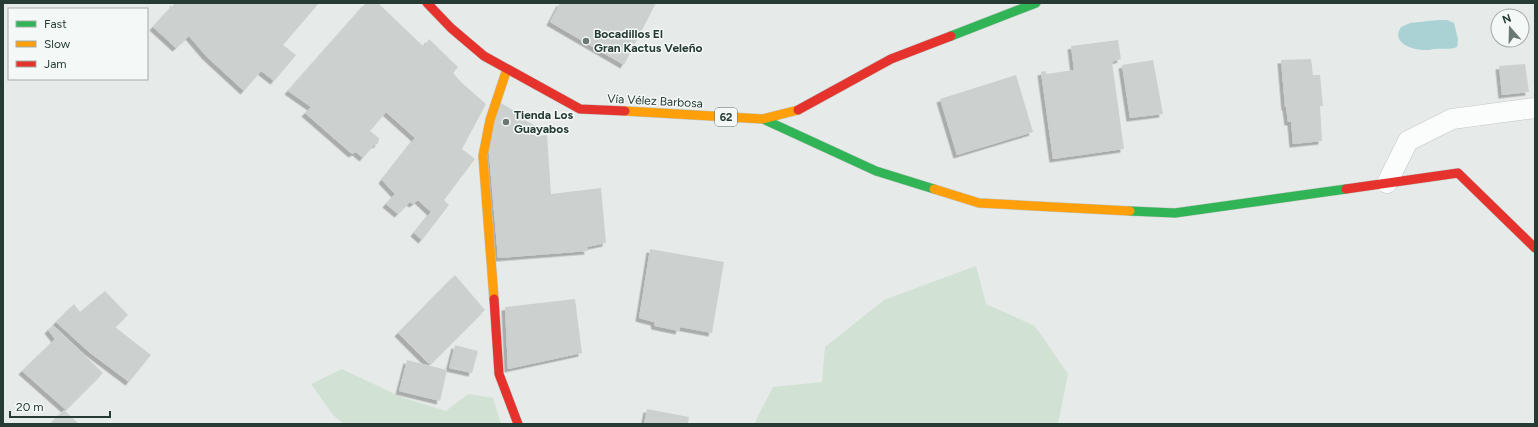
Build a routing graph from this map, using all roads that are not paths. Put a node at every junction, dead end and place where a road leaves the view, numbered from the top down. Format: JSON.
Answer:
{"nodes":[{"id":1,"x":427,"y":3,"type":"edge"},
{"id":2,"x":1036,"y":3,"type":"edge"},
{"id":3,"x":507,"y":69,"type":"junction"},
{"id":4,"x":1535,"y":108,"type":"edge"},
{"id":5,"x":763,"y":119,"type":"junction"},
{"id":6,"x":1387,"y":183,"type":"junction"},
{"id":7,"x":1535,"y":248,"type":"edge"},
{"id":8,"x":518,"y":424,"type":"edge"}],
"edges":[{"from":1,"to":3,"type":"street","name":"Vía Vélez Barbosa","number":"62"},
{"from":2,"to":5,"type":"street","name":"Vía Vélez Barbosa","number":"62"},
{"from":3,"to":5,"type":"street","name":"Vía Vélez Barbosa","number":"62"},
{"from":3,"to":8,"type":"street"},
{"from":4,"to":6,"type":"lane"},
{"from":5,"to":6,"type":"street"},
{"from":6,"to":7,"type":"street"}]}
